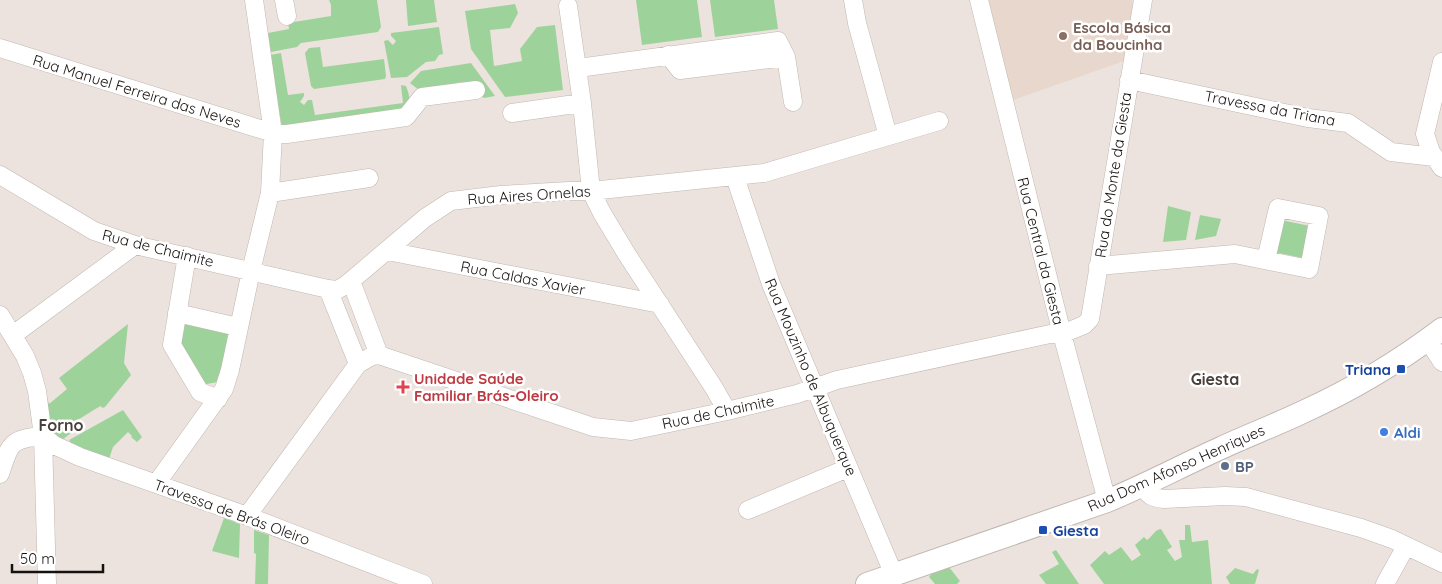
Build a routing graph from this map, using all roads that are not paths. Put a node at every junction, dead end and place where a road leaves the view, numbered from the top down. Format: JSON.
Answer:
{"nodes":[{"id":1,"x":254,"y":0,"type":"edge"},
{"id":2,"x":853,"y":0,"type":"edge"},
{"id":3,"x":979,"y":0,"type":"edge"},
{"id":4,"x":1143,"y":0,"type":"edge"},
{"id":5,"x":568,"y":6,"type":"dead end"},
{"id":6,"x":0,"y":48,"type":"edge"},
{"id":7,"x":1442,"y":62,"type":"edge"},
{"id":8,"x":578,"y":68,"type":"junction"},
{"id":9,"x":1129,"y":80,"type":"junction"},
{"id":10,"x":476,"y":90,"type":"dead end"},
{"id":11,"x":792,"y":102,"type":"dead end"},
{"id":12,"x":582,"y":103,"type":"junction"},
{"id":13,"x":512,"y":113,"type":"dead end"},
{"id":14,"x":939,"y":121,"type":"dead end"},
{"id":15,"x":273,"y":133,"type":"junction"},
{"id":16,"x":888,"y":136,"type":"junction"},
{"id":17,"x":1438,"y":163,"type":"edge"},
{"id":18,"x":0,"y":175,"type":"edge"},
{"id":19,"x":735,"y":177,"type":"junction"},
{"id":20,"x":369,"y":178,"type":"dead end"},
{"id":21,"x":591,"y":191,"type":"junction"},
{"id":22,"x":270,"y":193,"type":"junction"},
{"id":23,"x":135,"y":245,"type":"junction"},
{"id":24,"x":387,"y":251,"type":"junction"},
{"id":25,"x":187,"y":256,"type":"junction"},
{"id":26,"x":1266,"y":260,"type":"junction"},
{"id":27,"x":1098,"y":266,"type":"junction"},
{"id":28,"x":251,"y":272,"type":"junction"},
{"id":29,"x":351,"y":281,"type":"junction"},
{"id":30,"x":328,"y":289,"type":"junction"},
{"id":31,"x":660,"y":304,"type":"junction"},
{"id":32,"x":176,"y":313,"type":"junction"},
{"id":33,"x":0,"y":314,"type":"edge"},
{"id":34,"x":238,"y":327,"type":"junction"},
{"id":35,"x":1062,"y":334,"type":"junction"},
{"id":36,"x":1435,"y":334,"type":"edge"},
{"id":37,"x":13,"y":335,"type":"junction"},
{"id":38,"x":379,"y":355,"type":"junction"},
{"id":39,"x":1442,"y":362,"type":"edge"},
{"id":40,"x":358,"y":364,"type":"junction"},
{"id":41,"x":815,"y":389,"type":"junction"},
{"id":42,"x":218,"y":399,"type":"junction"},
{"id":43,"x":727,"y":411,"type":"junction"},
{"id":44,"x":43,"y":436,"type":"junction"},
{"id":45,"x":848,"y":468,"type":"junction"},
{"id":46,"x":0,"y":474,"type":"edge"},
{"id":47,"x":156,"y":484,"type":"junction"},
{"id":48,"x":1143,"y":486,"type":"junction"},
{"id":49,"x":1108,"y":501,"type":"junction"},
{"id":50,"x":748,"y":510,"type":"dead end"},
{"id":51,"x":247,"y":516,"type":"junction"},
{"id":52,"x":1406,"y":546,"type":"junction"},
{"id":53,"x":1442,"y":563,"type":"edge"},
{"id":54,"x":889,"y":580,"type":"edge"},
{"id":55,"x":46,"y":584,"type":"edge"},
{"id":56,"x":423,"y":584,"type":"edge"},
{"id":57,"x":1385,"y":584,"type":"edge"}],
"edges":[{"from":1,"to":15,"type":"street"},
{"from":2,"to":16,"type":"street"},
{"from":3,"to":35,"type":"street","name":"Rua Central da Giesta"},
{"from":4,"to":9,"type":"street","name":"Rua do Monte da Giesta"},
{"from":5,"to":8,"type":"street"},
{"from":6,"to":15,"type":"street","name":"Rua Manuel Ferreira das Neves"},
{"from":7,"to":17,"type":"street"},
{"from":8,"to":11,"type":"street"},
{"from":8,"to":12,"type":"street"},
{"from":9,"to":17,"type":"street","name":"Travessa da Triana"},
{"from":9,"to":27,"type":"street","name":"Rua do Monte da Giesta"},
{"from":10,"to":15,"type":"street","name":"Rua Manuel Ferreira das Neves"},
{"from":12,"to":13,"type":"street"},
{"from":12,"to":21,"type":"street"},
{"from":14,"to":16,"type":"street","name":"Rua Aires Ornelas"},
{"from":15,"to":22,"type":"street"},
{"from":16,"to":19,"type":"street","name":"Rua Aires Ornelas"},
{"from":18,"to":23,"type":"street","name":"Rua de Chaimite"},
{"from":19,"to":21,"type":"street","name":"Rua Aires Ornelas"},
{"from":19,"to":41,"type":"street","name":"Rua Mouzinho de Albuquerque"},
{"from":20,"to":22,"type":"street"},
{"from":21,"to":24,"type":"street","name":"Rua Aires Ornelas"},
{"from":21,"to":31,"type":"street"},
{"from":22,"to":28,"type":"street"},
{"from":23,"to":25,"type":"street","name":"Rua de Chaimite"},
{"from":23,"to":37,"type":"street"},
{"from":24,"to":29,"type":"street","name":"Rua Aires Ornelas"},
{"from":24,"to":31,"type":"street","name":"Rua Caldas Xavier"},
{"from":25,"to":28,"type":"street","name":"Rua de Chaimite"},
{"from":25,"to":32,"type":"street"},
{"from":26,"to":26,"type":"street"},
{"from":26,"to":27,"type":"street"},
{"from":27,"to":35,"type":"street","name":"Rua do Monte da Giesta"},
{"from":28,"to":30,"type":"street","name":"Rua de Chaimite"},
{"from":28,"to":34,"type":"street"},
{"from":29,"to":30,"type":"street"},
{"from":29,"to":38,"type":"street"},
{"from":30,"to":40,"type":"street"},
{"from":31,"to":43,"type":"street"},
{"from":32,"to":34,"type":"street"},
{"from":32,"to":42,"type":"street"},
{"from":33,"to":37,"type":"street"},
{"from":34,"to":42,"type":"street"},
{"from":35,"to":41,"type":"street","name":"Rua de Chaimite"},
{"from":35,"to":49,"type":"street","name":"Rua Central da Giesta"},
{"from":36,"to":39,"type":"street"},
{"from":36,"to":48,"type":"main road","name":"Rua Dom Afonso Henriques"},
{"from":37,"to":44,"type":"street"},
{"from":38,"to":40,"type":"street"},
{"from":38,"to":43,"type":"street","name":"Rua de Chaimite"},
{"from":40,"to":51,"type":"street"},
{"from":41,"to":43,"type":"street","name":"Rua de Chaimite"},
{"from":41,"to":45,"type":"street","name":"Rua Mouzinho de Albuquerque"},
{"from":42,"to":47,"type":"street"},
{"from":44,"to":46,"type":"street"},
{"from":44,"to":47,"type":"street","name":"Travessa de Brás Oleiro"},
{"from":44,"to":55,"type":"street"},
{"from":45,"to":50,"type":"street"},
{"from":45,"to":54,"type":"street","name":"Rua Mouzinho de Albuquerque"},
{"from":47,"to":51,"type":"street","name":"Travessa de Brás Oleiro"},
{"from":48,"to":49,"type":"main road","name":"Rua Dom Afonso Henriques"},
{"from":48,"to":52,"type":"street"},
{"from":49,"to":54,"type":"main road","name":"Rua Dom Afonso Henriques"},
{"from":51,"to":56,"type":"street","name":"Travessa de Brás Oleiro"},
{"from":52,"to":53,"type":"street"},
{"from":52,"to":57,"type":"street"}]}
